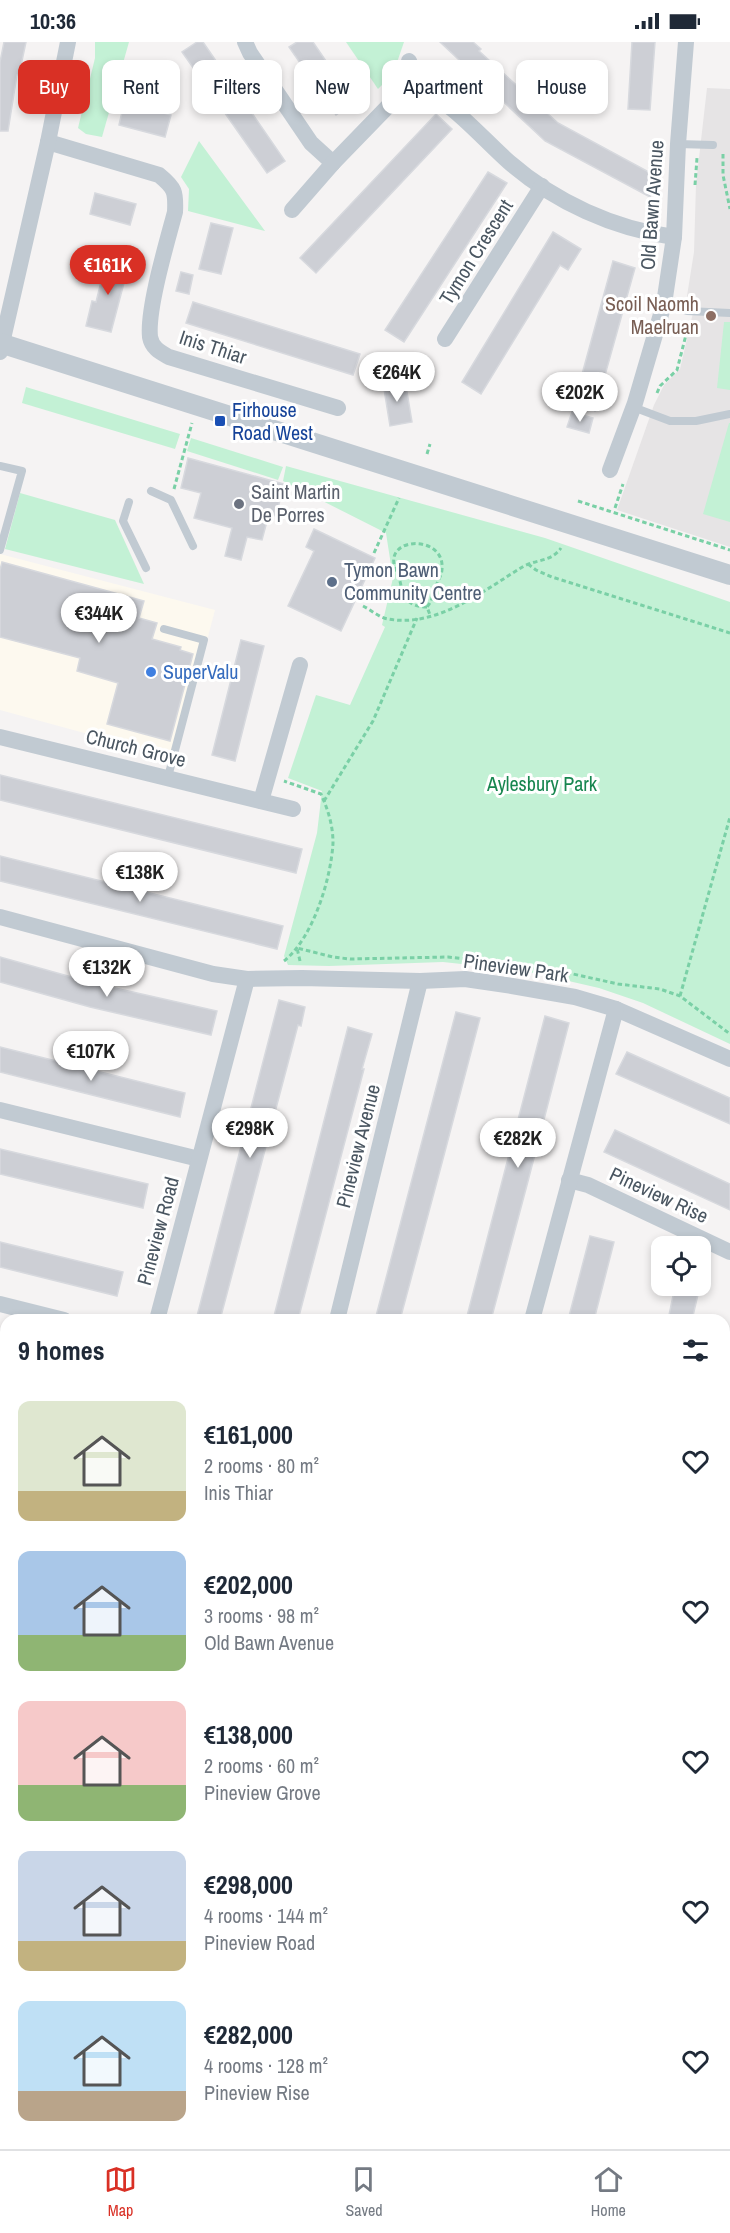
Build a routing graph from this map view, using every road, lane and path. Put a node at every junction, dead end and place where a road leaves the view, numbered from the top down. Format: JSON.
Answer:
{"nodes":[{"id":1,"x":68,"y":42,"type":"edge"},
{"id":2,"x":245,"y":42,"type":"edge"},
{"id":3,"x":686,"y":42,"type":"edge"},
{"id":4,"x":382,"y":113,"type":"edge"},
{"id":5,"x":456,"y":114,"type":"edge"},
{"id":6,"x":48,"y":142,"type":"junction"},
{"id":7,"x":678,"y":144,"type":"junction"},
{"id":8,"x":713,"y":150,"type":"joint"},
{"id":9,"x":705,"y":154,"type":"dead end"},
{"id":10,"x":697,"y":158,"type":"dead end"},
{"id":11,"x":333,"y":163,"type":"junction"},
{"id":12,"x":542,"y":186,"type":"junction"},
{"id":13,"x":729,"y":199,"type":"edge"},
{"id":14,"x":730,"y":209,"type":"edge"},
{"id":15,"x":292,"y":210,"type":"dead end"},
{"id":16,"x":674,"y":237,"type":"junction"},
{"id":17,"x":664,"y":304,"type":"junction"},
{"id":18,"x":730,"y":313,"type":"edge"},
{"id":19,"x":689,"y":323,"type":"dead end"},
{"id":20,"x":445,"y":339,"type":"dead end"},
{"id":21,"x":1,"y":347,"type":"edge"},
{"id":22,"x":656,"y":395,"type":"dead end"},
{"id":23,"x":633,"y":407,"type":"junction"},
{"id":24,"x":338,"y":408,"type":"dead end"},
{"id":25,"x":730,"y":414,"type":"edge"},
{"id":26,"x":193,"y":418,"type":"dead end"},
{"id":27,"x":430,"y":444,"type":"dead end"},
{"id":28,"x":427,"y":454,"type":"dead end"},
{"id":29,"x":0,"y":466,"type":"edge"},
{"id":30,"x":610,"y":470,"type":"dead end"},
{"id":31,"x":624,"y":484,"type":"dead end"},
{"id":32,"x":151,"y":491,"type":"dead end"},
{"id":33,"x":399,"y":498,"type":"dead end"},
{"id":34,"x":171,"y":500,"type":"junction"},
{"id":35,"x":129,"y":501,"type":"dead end"},
{"id":36,"x":578,"y":501,"type":"dead end"},
{"id":37,"x":615,"y":508,"type":"dead end"},
{"id":38,"x":193,"y":546,"type":"dead end"},
{"id":39,"x":561,"y":549,"type":"dead end"},
{"id":40,"x":0,"y":550,"type":"edge"},
{"id":41,"x":730,"y":550,"type":"edge"},
{"id":42,"x":374,"y":553,"type":"dead end"},
{"id":43,"x":528,"y":564,"type":"junction"},
{"id":44,"x":146,"y":568,"type":"dead end"},
{"id":45,"x":730,"y":575,"type":"edge"},
{"id":46,"x":363,"y":606,"type":"dead end"},
{"id":47,"x":427,"y":607,"type":"junction"},
{"id":48,"x":430,"y":615,"type":"junction"},
{"id":49,"x":417,"y":618,"type":"junction"},
{"id":50,"x":164,"y":629,"type":"dead end"},
{"id":51,"x":730,"y":633,"type":"edge"},
{"id":52,"x":300,"y":665,"type":"dead end"},
{"id":53,"x":0,"y":737,"type":"edge"},
{"id":54,"x":168,"y":777,"type":"junction"},
{"id":55,"x":284,"y":782,"type":"dead end"},
{"id":56,"x":261,"y":801,"type":"junction"},
{"id":57,"x":324,"y":801,"type":"junction"},
{"id":58,"x":293,"y":809,"type":"dead end"},
{"id":59,"x":730,"y":817,"type":"edge"},
{"id":60,"x":0,"y":917,"type":"edge"},
{"id":61,"x":297,"y":948,"type":"junction"},
{"id":62,"x":282,"y":963,"type":"dead end"},
{"id":63,"x":302,"y":969,"type":"dead end"},
{"id":64,"x":247,"y":980,"type":"junction"},
{"id":65,"x":420,"y":981,"type":"junction"},
{"id":66,"x":680,"y":996,"type":"dead end"},
{"id":67,"x":616,"y":1009,"type":"junction"},
{"id":68,"x":730,"y":1059,"type":"edge"},
{"id":69,"x":0,"y":1110,"type":"edge"},
{"id":70,"x":199,"y":1158,"type":"junction"},
{"id":71,"x":569,"y":1180,"type":"junction"},
{"id":72,"x":730,"y":1252,"type":"edge"},
{"id":73,"x":0,"y":1304,"type":"edge"},
{"id":74,"x":40,"y":1314,"type":"edge"},
{"id":75,"x":158,"y":1314,"type":"edge"},
{"id":76,"x":338,"y":1314,"type":"edge"},
{"id":77,"x":534,"y":1314,"type":"edge"}],
"edges":[{"from":1,"to":6,"type":"street"},
{"from":2,"to":11,"type":"street"},
{"from":3,"to":7,"type":"street","name":"Old Bawn Avenue"},
{"from":4,"to":11,"type":"street"},
{"from":5,"to":12,"type":"street"},
{"from":6,"to":21,"type":"street"},
{"from":6,"to":24,"type":"street","name":"Inis Thiar"},
{"from":7,"to":8,"type":"lane"},
{"from":7,"to":16,"type":"street","name":"Old Bawn Avenue"},
{"from":8,"to":13,"type":"path"},
{"from":9,"to":10,"type":"path"},
{"from":11,"to":15,"type":"street"},
{"from":12,"to":16,"type":"street"},
{"from":12,"to":20,"type":"street","name":"Tymon Crescent"},
{"from":13,"to":14,"type":"path"},
{"from":16,"to":17,"type":"street","name":"Old Bawn Avenue"},
{"from":17,"to":18,"type":"lane"},
{"from":17,"to":23,"type":"street","name":"Old Bawn Avenue"},
{"from":19,"to":22,"type":"path"},
{"from":21,"to":45,"type":"street"},
{"from":23,"to":25,"type":"lane"},
{"from":23,"to":30,"type":"street","name":"Old Bawn Avenue"},
{"from":26,"to":34,"type":"path"},
{"from":27,"to":28,"type":"path"},
{"from":29,"to":40,"type":"lane"},
{"from":31,"to":37,"type":"path"},
{"from":32,"to":34,"type":"lane"},
{"from":33,"to":42,"type":"path"},
{"from":34,"to":38,"type":"lane"},
{"from":35,"to":44,"type":"lane"},
{"from":36,"to":41,"type":"path"},
{"from":39,"to":43,"type":"path"},
{"from":43,"to":48,"type":"path"},
{"from":43,"to":51,"type":"path"},
{"from":46,"to":49,"type":"path"},
{"from":47,"to":47,"type":"path"},
{"from":47,"to":48,"type":"path"},
{"from":48,"to":49,"type":"path"},
{"from":49,"to":57,"type":"path"},
{"from":50,"to":54,"type":"lane"},
{"from":52,"to":56,"type":"street"},
{"from":53,"to":54,"type":"street","name":"Church Grove"},
{"from":54,"to":56,"type":"street","name":"Church Grove"},
{"from":55,"to":57,"type":"path"},
{"from":56,"to":58,"type":"street","name":"Church Grove"},
{"from":57,"to":61,"type":"path"},
{"from":59,"to":66,"type":"path"},
{"from":60,"to":64,"type":"street","name":"Pineview Park"},
{"from":61,"to":62,"type":"path"},
{"from":61,"to":63,"type":"path"},
{"from":64,"to":65,"type":"street","name":"Pineview Park"},
{"from":64,"to":70,"type":"street","name":"Pineview Road"},
{"from":65,"to":67,"type":"street","name":"Pineview Park"},
{"from":65,"to":76,"type":"street","name":"Pineview Avenue"},
{"from":67,"to":68,"type":"street","name":"Pineview Park"},
{"from":67,"to":71,"type":"street"},
{"from":69,"to":70,"type":"street"},
{"from":70,"to":75,"type":"street","name":"Pineview Road"},
{"from":71,"to":72,"type":"street","name":"Pineview Rise"},
{"from":71,"to":77,"type":"street"},
{"from":73,"to":74,"type":"street"}]}
